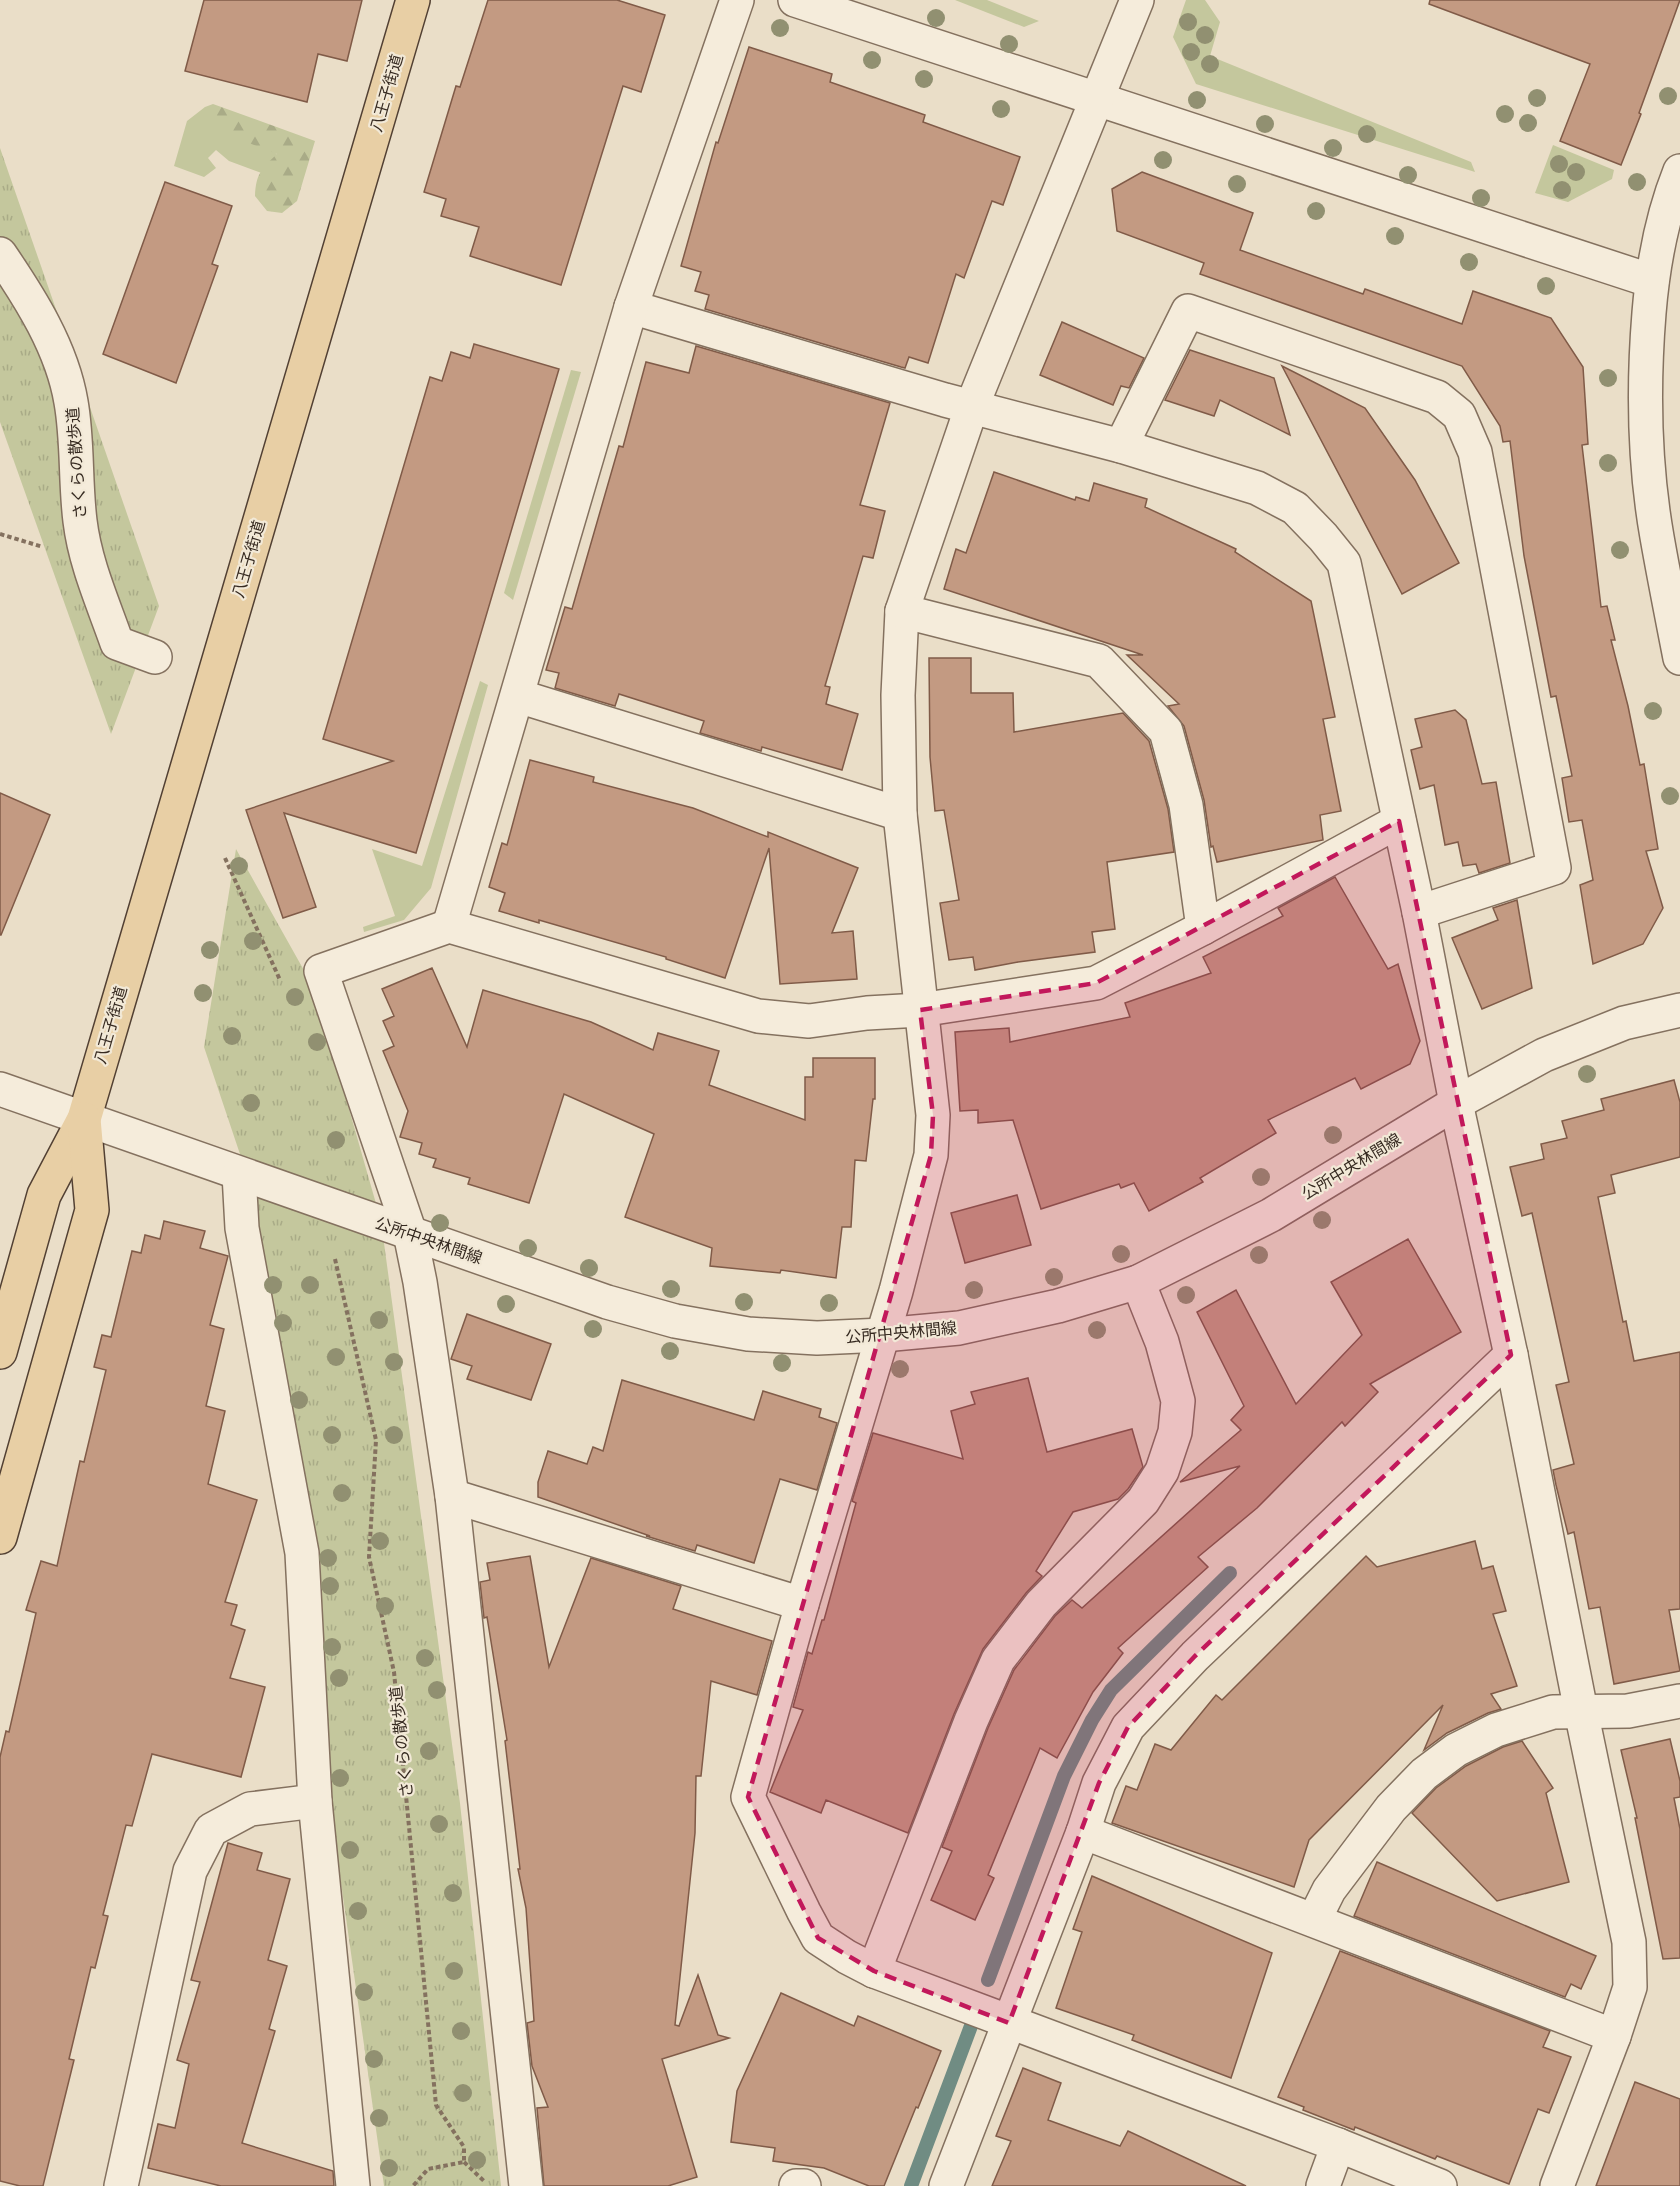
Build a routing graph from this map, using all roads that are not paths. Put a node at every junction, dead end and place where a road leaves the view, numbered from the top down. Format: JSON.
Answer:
{"nodes":[{"id":1,"x":413,"y":0,"type":"edge"},
{"id":2,"x":737,"y":0,"type":"edge"},
{"id":3,"x":795,"y":0,"type":"edge"},
{"id":4,"x":1137,"y":0,"type":"edge"},
{"id":5,"x":1097,"y":99,"type":"junction"},
{"id":6,"x":1680,"y":171,"type":"edge"},
{"id":7,"x":0,"y":254,"type":"edge"},
{"id":8,"x":1652,"y":281,"type":"junction"},
{"id":9,"x":631,"y":307,"type":"junction"},
{"id":10,"x":972,"y":406,"type":"junction"},
{"id":11,"x":1121,"y":446,"type":"junction"},
{"id":12,"x":902,"y":611,"type":"junction"},
{"id":13,"x":155,"y":657,"type":"dead end"},
{"id":14,"x":1680,"y":658,"type":"edge"},
{"id":15,"x":518,"y":696,"type":"junction"},
{"id":16,"x":900,"y":814,"type":"junction"},
{"id":17,"x":1399,"y":821,"type":"junction"},
{"id":18,"x":1419,"y":912,"type":"junction"},
{"id":19,"x":449,"y":926,"type":"junction"},
{"id":20,"x":1203,"y":928,"type":"junction"},
{"id":21,"x":920,"y":1010,"type":"junction"},
{"id":22,"x":1680,"y":1010,"type":"edge"},
{"id":23,"x":0,"y":1089,"type":"edge"},
{"id":24,"x":1456,"y":1103,"type":"junction"},
{"id":25,"x":84,"y":1119,"type":"junction"},
{"id":26,"x":239,"y":1174,"type":"junction"},
{"id":27,"x":410,"y":1233,"type":"junction"},
{"id":28,"x":1138,"y":1282,"type":"junction"},
{"id":29,"x":883,"y":1335,"type":"junction"},
{"id":30,"x":0,"y":1352,"type":"edge"},
{"id":31,"x":1511,"y":1355,"type":"junction"},
{"id":32,"x":452,"y":1496,"type":"junction"},
{"id":33,"x":0,"y":1537,"type":"edge"},
{"id":34,"x":802,"y":1604,"type":"junction"},
{"id":35,"x":1680,"y":1701,"type":"edge"},
{"id":36,"x":1581,"y":1711,"type":"junction"},
{"id":37,"x":315,"y":1801,"type":"junction"},
{"id":38,"x":1083,"y":1832,"type":"junction"},
{"id":39,"x":1314,"y":1920,"type":"junction"},
{"id":40,"x":874,"y":1971,"type":"junction"},
{"id":41,"x":1009,"y":2023,"type":"junction"},
{"id":42,"x":1614,"y":2036,"type":"junction"},
{"id":43,"x":1338,"y":2145,"type":"junction"},
{"id":44,"x":121,"y":2186,"type":"edge"},
{"id":45,"x":353,"y":2186,"type":"edge"},
{"id":46,"x":526,"y":2186,"type":"edge"},
{"id":47,"x":796,"y":2186,"type":"edge"},
{"id":48,"x":804,"y":2186,"type":"edge"},
{"id":49,"x":946,"y":2186,"type":"edge"},
{"id":50,"x":1323,"y":2186,"type":"edge"},
{"id":51,"x":1440,"y":2186,"type":"edge"},
{"id":52,"x":1557,"y":2186,"type":"edge"}],
"edges":[{"from":1,"to":25,"type":"main road","name":"八王子街道"},
{"from":2,"to":9,"type":"street"},
{"from":3,"to":5,"type":"street"},
{"from":4,"to":5,"type":"street"},
{"from":5,"to":8,"type":"street"},
{"from":5,"to":10,"type":"street"},
{"from":6,"to":8,"type":"street"},
{"from":7,"to":13,"type":"street","name":"さくらの散歩道"},
{"from":8,"to":14,"type":"street"},
{"from":9,"to":10,"type":"street"},
{"from":9,"to":15,"type":"street"},
{"from":10,"to":11,"type":"street"},
{"from":10,"to":12,"type":"street"},
{"from":11,"to":17,"type":"street"},
{"from":11,"to":18,"type":"street"},
{"from":12,"to":16,"type":"street"},
{"from":12,"to":20,"type":"street"},
{"from":15,"to":16,"type":"street"},
{"from":15,"to":19,"type":"street"},
{"from":16,"to":21,"type":"street"},
{"from":17,"to":18,"type":"street"},
{"from":17,"to":20,"type":"street"},
{"from":18,"to":24,"type":"street"},
{"from":19,"to":21,"type":"street"},
{"from":19,"to":27,"type":"street"},
{"from":20,"to":21,"type":"street"},
{"from":21,"to":29,"type":"street"},
{"from":22,"to":24,"type":"street","name":"公所中央林間線"},
{"from":23,"to":25,"type":"street","name":"公所中央林間線"},
{"from":24,"to":28,"type":"street","name":"公所中央林間線"},
{"from":24,"to":31,"type":"street"},
{"from":25,"to":26,"type":"street","name":"公所中央林間線"},
{"from":25,"to":30,"type":"main road","name":"八王子街道"},
{"from":25,"to":33,"type":"main road","name":"八王子街道"},
{"from":26,"to":27,"type":"street","name":"公所中央林間線"},
{"from":26,"to":37,"type":"street"},
{"from":27,"to":29,"type":"street","name":"公所中央林間線"},
{"from":27,"to":32,"type":"street"},
{"from":28,"to":29,"type":"street","name":"公所中央林間線"},
{"from":28,"to":40,"type":"street"},
{"from":29,"to":34,"type":"street"},
{"from":31,"to":36,"type":"street"},
{"from":31,"to":38,"type":"street"},
{"from":32,"to":34,"type":"street"},
{"from":32,"to":46,"type":"street"},
{"from":34,"to":40,"type":"street"},
{"from":35,"to":36,"type":"street"},
{"from":36,"to":39,"type":"street"},
{"from":36,"to":42,"type":"street"},
{"from":37,"to":44,"type":"street"},
{"from":37,"to":45,"type":"street"},
{"from":38,"to":39,"type":"street"},
{"from":38,"to":41,"type":"street"},
{"from":39,"to":42,"type":"street"},
{"from":40,"to":41,"type":"street"},
{"from":41,"to":43,"type":"street"},
{"from":41,"to":49,"type":"street"},
{"from":42,"to":52,"type":"street"},
{"from":43,"to":50,"type":"street"},
{"from":43,"to":51,"type":"street"},
{"from":47,"to":48,"type":"street"}]}
